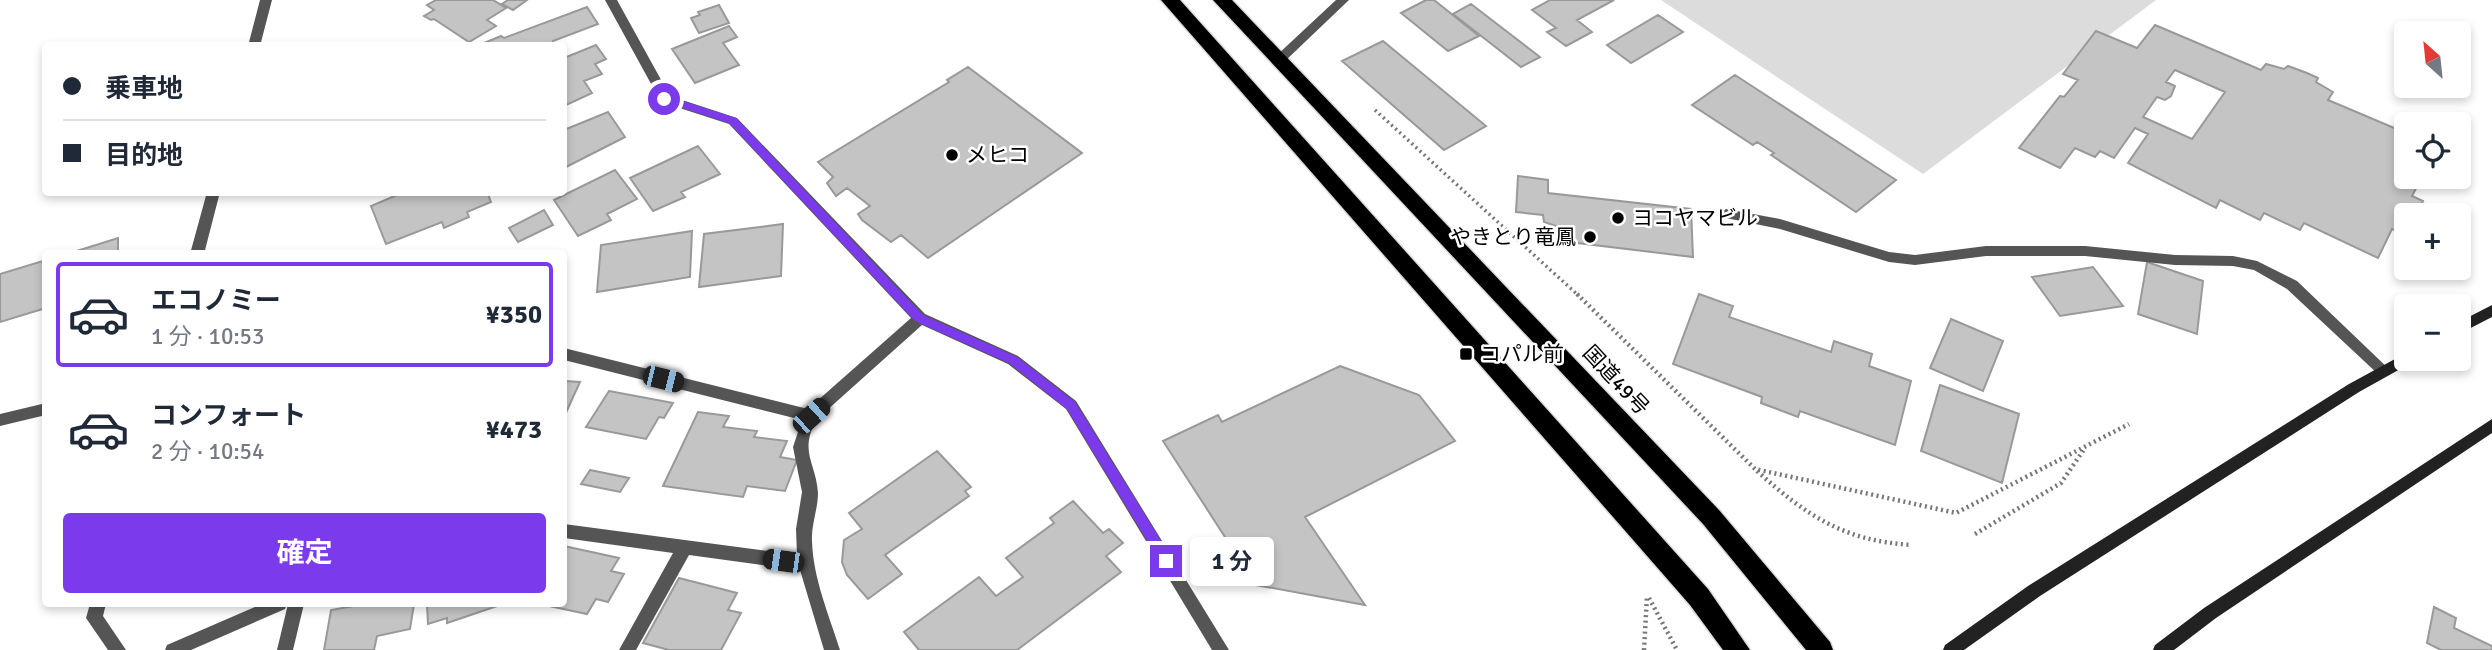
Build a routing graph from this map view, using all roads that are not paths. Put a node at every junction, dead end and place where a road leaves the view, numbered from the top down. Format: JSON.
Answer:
{"nodes":[{"id":1,"x":266,"y":0,"type":"edge"},
{"id":2,"x":611,"y":0,"type":"edge"},
{"id":3,"x":1170,"y":0,"type":"edge"},
{"id":4,"x":1222,"y":0,"type":"edge"},
{"id":5,"x":1343,"y":0,"type":"edge"},
{"id":6,"x":255,"y":42,"type":"edge"},
{"id":7,"x":1280,"y":60,"type":"junction"},
{"id":8,"x":213,"y":196,"type":"edge"},
{"id":9,"x":1726,"y":214,"type":"dead end"},
{"id":10,"x":198,"y":250,"type":"edge"},
{"id":11,"x":2492,"y":310,"type":"edge"},
{"id":12,"x":919,"y":318,"type":"junction"},
{"id":13,"x":2471,"y":322,"type":"edge"},
{"id":14,"x":567,"y":355,"type":"edge"},
{"id":15,"x":2394,"y":366,"type":"edge"},
{"id":16,"x":2384,"y":371,"type":"junction"},
{"id":17,"x":42,"y":410,"type":"edge"},
{"id":18,"x":811,"y":416,"type":"junction"},
{"id":19,"x":0,"y":420,"type":"edge"},
{"id":20,"x":2492,"y":425,"type":"edge"},
{"id":21,"x":567,"y":531,"type":"edge"},
{"id":22,"x":685,"y":547,"type":"junction"},
{"id":23,"x":807,"y":564,"type":"junction"},
{"id":24,"x":97,"y":607,"type":"edge"},
{"id":25,"x":272,"y":607,"type":"edge"},
{"id":26,"x":295,"y":607,"type":"edge"},
{"id":27,"x":118,"y":650,"type":"edge"},
{"id":28,"x":173,"y":650,"type":"edge"},
{"id":29,"x":285,"y":650,"type":"edge"},
{"id":30,"x":627,"y":650,"type":"edge"},
{"id":31,"x":832,"y":650,"type":"edge"},
{"id":32,"x":1221,"y":650,"type":"edge"},
{"id":33,"x":1738,"y":650,"type":"edge"},
{"id":34,"x":1821,"y":650,"type":"edge"},
{"id":35,"x":1951,"y":650,"type":"edge"},
{"id":36,"x":2161,"y":650,"type":"edge"}],
"edges":[{"from":1,"to":6,"type":"street"},
{"from":2,"to":12,"type":"street"},
{"from":3,"to":33,"type":"highway"},
{"from":4,"to":7,"type":"highway","name":"国道49号"},
{"from":5,"to":7,"type":"street"},
{"from":7,"to":34,"type":"highway","name":"国道49号"},
{"from":8,"to":10,"type":"street"},
{"from":9,"to":16,"type":"street"},
{"from":11,"to":13,"type":"street"},
{"from":12,"to":18,"type":"street"},
{"from":12,"to":32,"type":"street"},
{"from":14,"to":18,"type":"street"},
{"from":15,"to":16,"type":"street"},
{"from":16,"to":35,"type":"street"},
{"from":17,"to":19,"type":"street"},
{"from":18,"to":23,"type":"street"},
{"from":20,"to":36,"type":"street"},
{"from":21,"to":22,"type":"street"},
{"from":22,"to":23,"type":"street"},
{"from":22,"to":30,"type":"street"},
{"from":23,"to":31,"type":"street"},
{"from":24,"to":27,"type":"street"},
{"from":25,"to":28,"type":"street"},
{"from":26,"to":29,"type":"street"}]}
